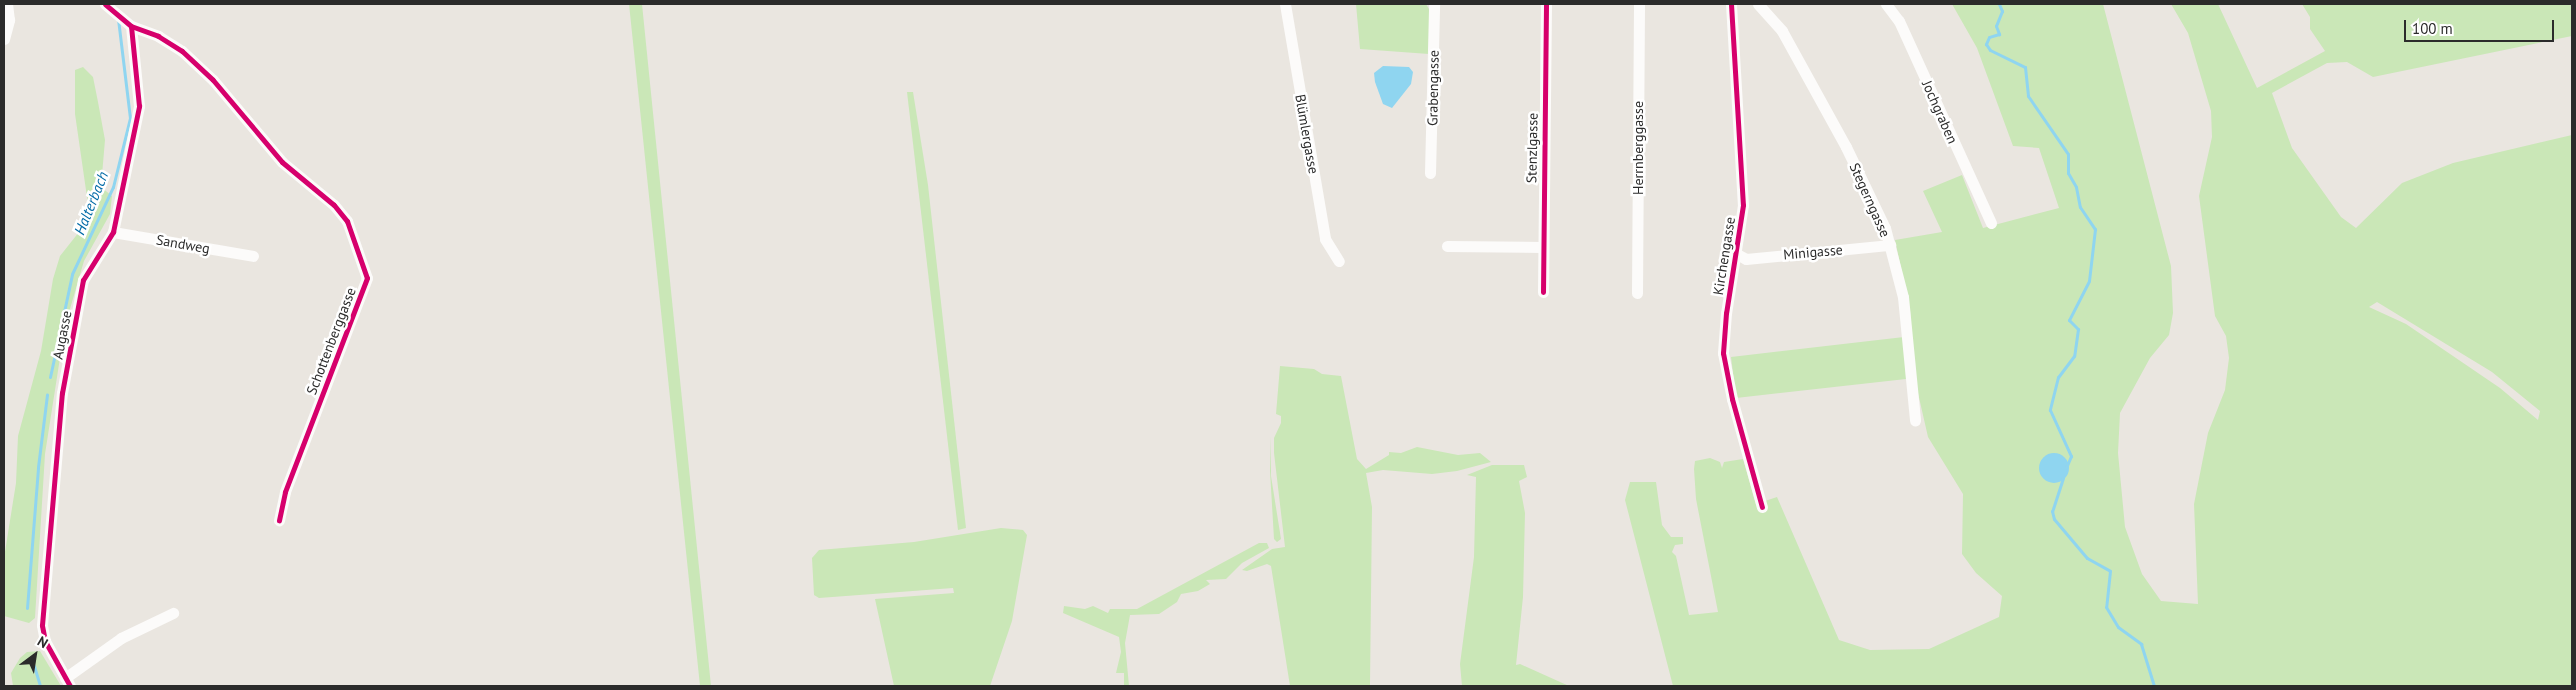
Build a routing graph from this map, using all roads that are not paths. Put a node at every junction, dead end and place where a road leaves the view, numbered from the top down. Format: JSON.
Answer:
{"nodes":[{"id":1,"x":7,"y":4,"type":"edge"},
{"id":2,"x":1285,"y":4,"type":"edge"},
{"id":3,"x":1434,"y":4,"type":"edge"},
{"id":4,"x":1546,"y":4,"type":"edge"},
{"id":5,"x":1639,"y":4,"type":"edge"},
{"id":6,"x":1731,"y":4,"type":"edge"},
{"id":7,"x":1758,"y":4,"type":"edge"},
{"id":8,"x":1886,"y":4,"type":"edge"},
{"id":9,"x":105,"y":5,"type":"edge"},
{"id":10,"x":129,"y":24,"type":"junction"},
{"id":11,"x":4,"y":39,"type":"edge"},
{"id":12,"x":1430,"y":173,"type":"dead end"},
{"id":13,"x":1991,"y":223,"type":"dead end"},
{"id":14,"x":113,"y":232,"type":"junction"},
{"id":15,"x":1890,"y":245,"type":"junction"},
{"id":16,"x":1448,"y":246,"type":"dead end"},
{"id":17,"x":1542,"y":247,"type":"junction"},
{"id":18,"x":1737,"y":254,"type":"junction"},
{"id":19,"x":253,"y":256,"type":"dead end"},
{"id":20,"x":1338,"y":261,"type":"dead end"},
{"id":21,"x":1543,"y":292,"type":"dead end"},
{"id":22,"x":1637,"y":293,"type":"dead end"},
{"id":23,"x":1915,"y":420,"type":"dead end"},
{"id":24,"x":1762,"y":507,"type":"dead end"},
{"id":25,"x":279,"y":520,"type":"dead end"},
{"id":26,"x":173,"y":613,"type":"dead end"},
{"id":27,"x":67,"y":682,"type":"edge"}],
"edges":[{"from":1,"to":11,"type":"street"},
{"from":2,"to":20,"type":"street","name":"Blümlergasse"},
{"from":3,"to":12,"type":"street","name":"Grabengasse"},
{"from":4,"to":17,"type":"street","name":"Stenzlgasse"},
{"from":5,"to":22,"type":"street","name":"Herrnberggasse"},
{"from":6,"to":18,"type":"street","name":"Kirchengasse"},
{"from":7,"to":15,"type":"street","name":"Stegerngasse"},
{"from":8,"to":13,"type":"street","name":"Jochgraben"},
{"from":9,"to":10,"type":"street"},
{"from":10,"to":14,"type":"street","name":"Augasse"},
{"from":10,"to":25,"type":"street","name":"Schottenberggasse"},
{"from":14,"to":19,"type":"street","name":"Sandweg"},
{"from":14,"to":27,"type":"street","name":"Augasse"},
{"from":15,"to":18,"type":"street","name":"Minigasse"},
{"from":15,"to":23,"type":"street","name":"Stegerngasse"},
{"from":16,"to":17,"type":"street"},
{"from":17,"to":21,"type":"street","name":"Stenzlgasse"},
{"from":18,"to":24,"type":"street","name":"Kirchengasse"},
{"from":26,"to":27,"type":"street"}]}
